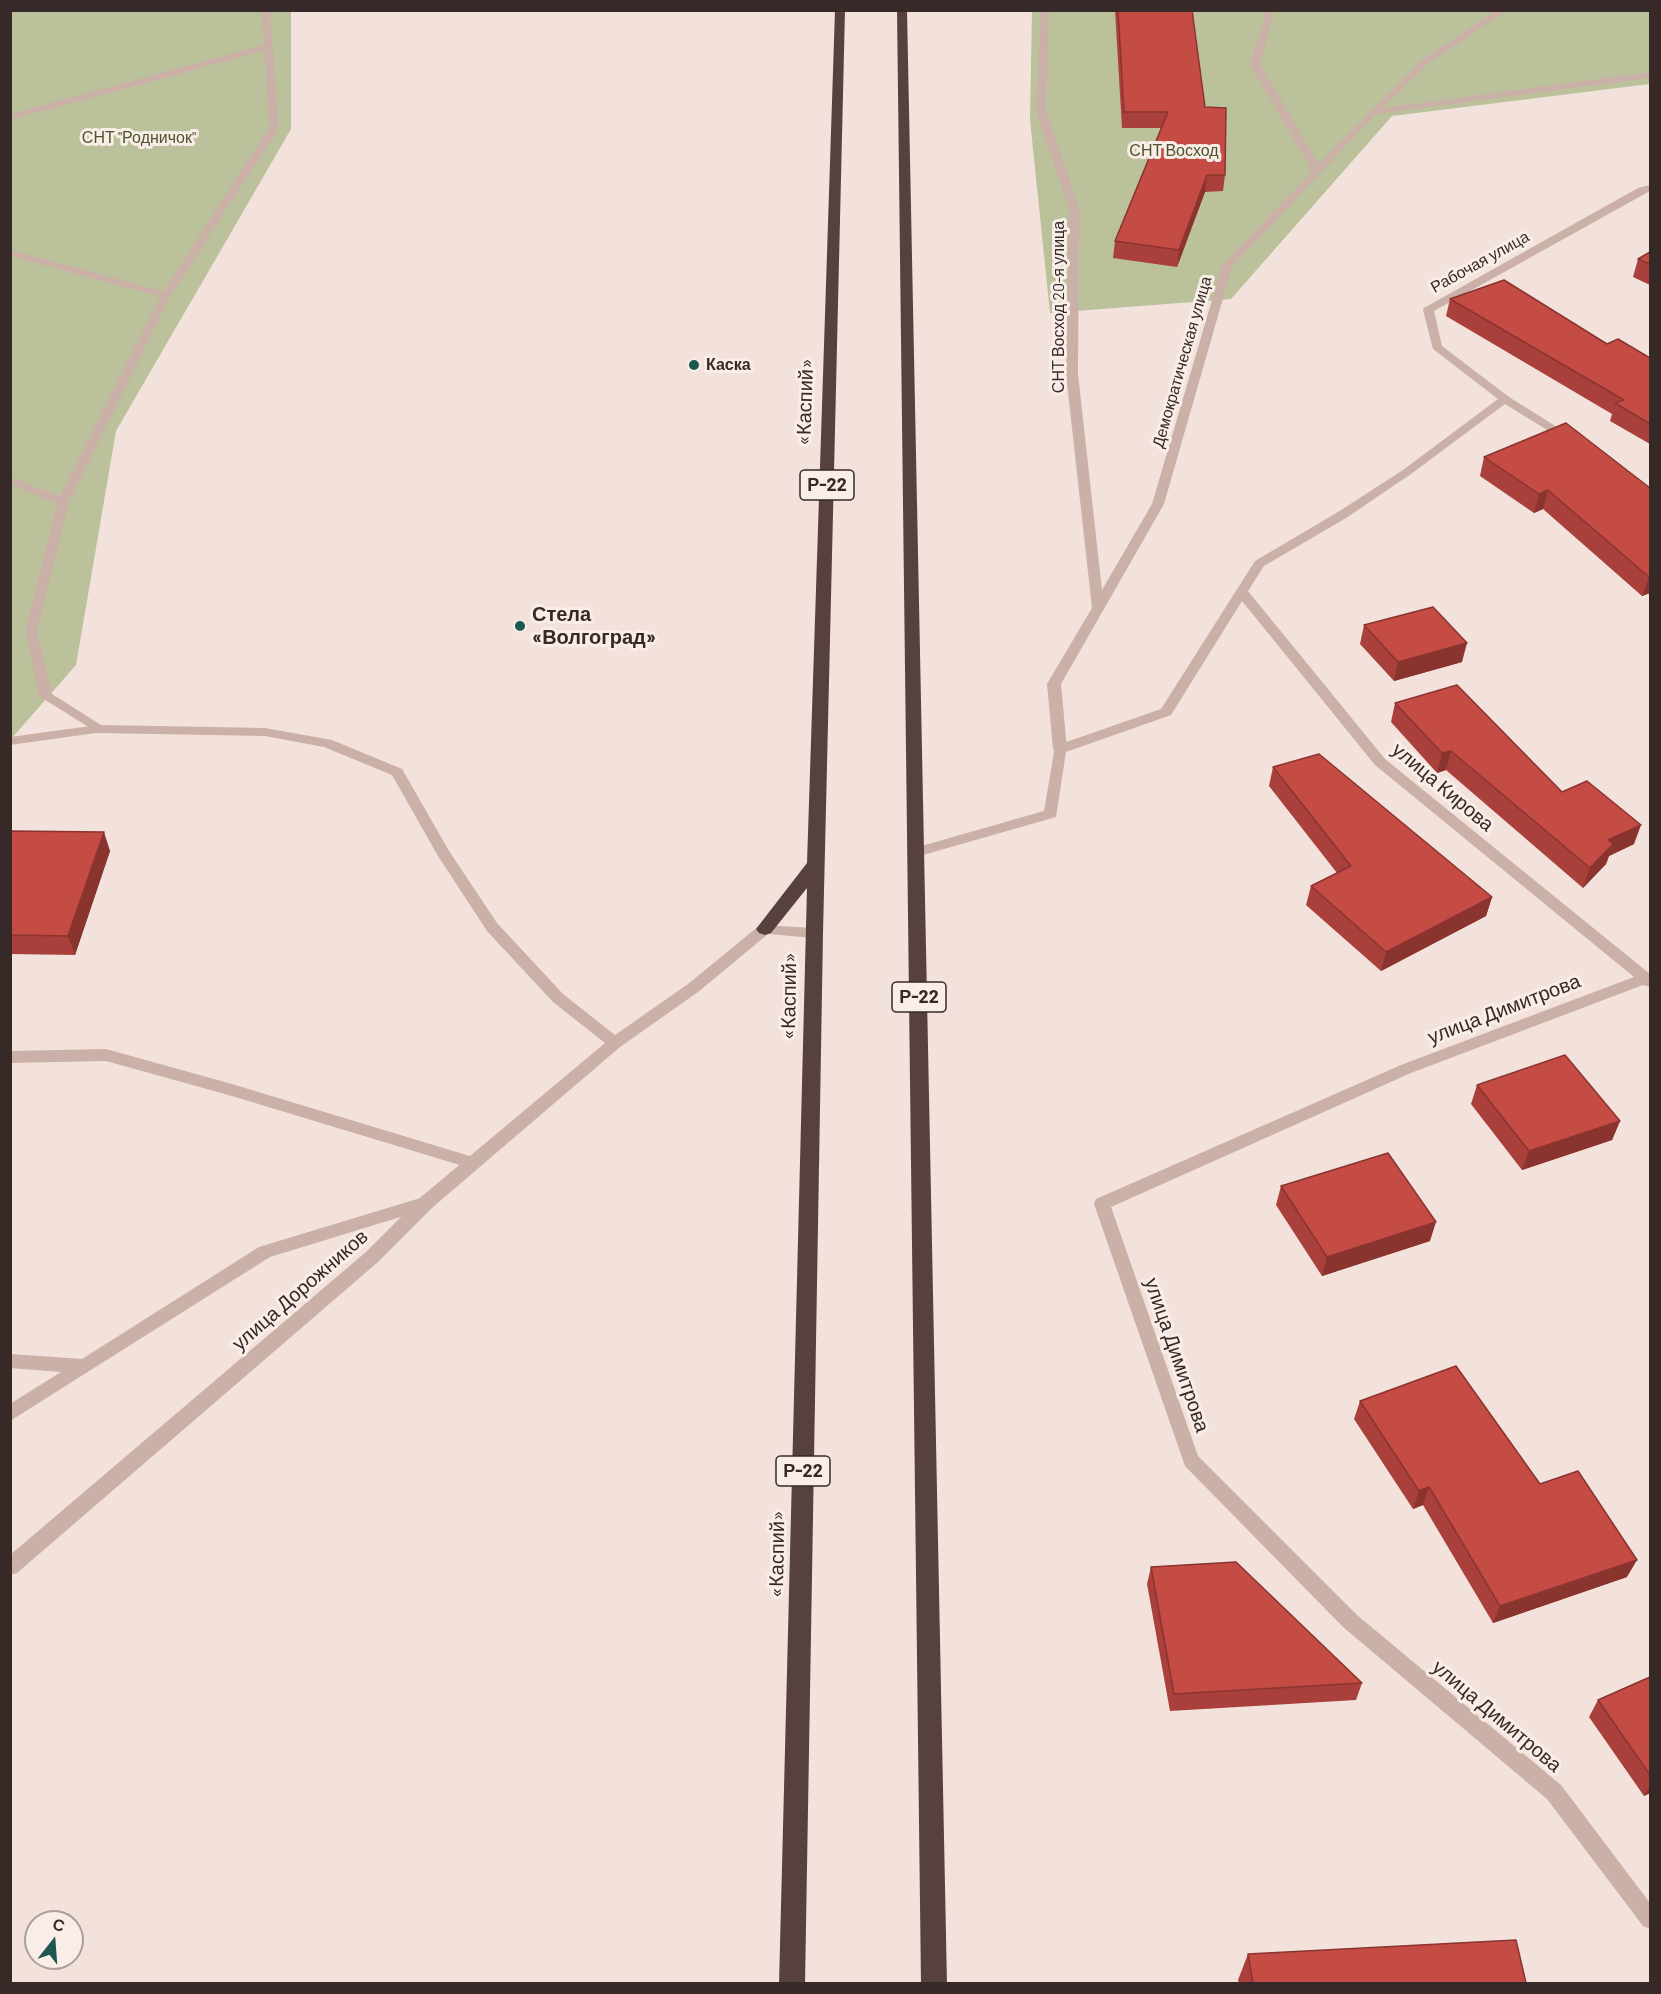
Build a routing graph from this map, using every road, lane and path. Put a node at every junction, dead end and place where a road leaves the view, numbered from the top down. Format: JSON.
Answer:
{"nodes":[{"id":1,"x":266,"y":10,"type":"edge"},
{"id":2,"x":840,"y":10,"type":"edge"},
{"id":3,"x":902,"y":10,"type":"edge"},
{"id":4,"x":1045,"y":10,"type":"edge"},
{"id":5,"x":1268,"y":10,"type":"edge"},
{"id":6,"x":1503,"y":10,"type":"edge"},
{"id":7,"x":268,"y":47,"type":"junction"},
{"id":8,"x":1650,"y":75,"type":"edge"},
{"id":9,"x":1373,"y":112,"type":"junction"},
{"id":10,"x":10,"y":117,"type":"edge"},
{"id":11,"x":1317,"y":171,"type":"junction"},
{"id":12,"x":1650,"y":188,"type":"edge"},
{"id":13,"x":10,"y":253,"type":"edge"},
{"id":14,"x":166,"y":295,"type":"junction"},
{"id":15,"x":1505,"y":399,"type":"junction"},
{"id":16,"x":1583,"y":447,"type":"edge"},
{"id":17,"x":10,"y":480,"type":"edge"},
{"id":18,"x":63,"y":502,"type":"junction"},
{"id":19,"x":1241,"y":591,"type":"junction"},
{"id":20,"x":1098,"y":608,"type":"junction"},
{"id":21,"x":98,"y":729,"type":"junction"},
{"id":22,"x":10,"y":741,"type":"edge"},
{"id":23,"x":1060,"y":749,"type":"junction"},
{"id":24,"x":916,"y":852,"type":"junction"},
{"id":25,"x":816,"y":864,"type":"junction"},
{"id":26,"x":765,"y":929,"type":"junction"},
{"id":27,"x":814,"y":933,"type":"junction"},
{"id":28,"x":1648,"y":980,"type":"edge"},
{"id":29,"x":615,"y":1043,"type":"junction"},
{"id":30,"x":10,"y":1057,"type":"edge"},
{"id":31,"x":473,"y":1163,"type":"junction"},
{"id":32,"x":427,"y":1202,"type":"junction"},
{"id":33,"x":10,"y":1361,"type":"edge"},
{"id":34,"x":84,"y":1367,"type":"junction"},
{"id":35,"x":10,"y":1414,"type":"edge"},
{"id":36,"x":10,"y":1568,"type":"edge"},
{"id":37,"x":1650,"y":1919,"type":"edge"},
{"id":38,"x":792,"y":1983,"type":"edge"},
{"id":39,"x":934,"y":1983,"type":"edge"}],
"edges":[{"from":1,"to":7,"type":"street"},
{"from":2,"to":25,"type":"highway","name":"«Каспий»","number":"Р-22"},
{"from":3,"to":24,"type":"highway","number":"Р-22"},
{"from":4,"to":20,"type":"street","name":"СНТ Восход 20-я улица"},
{"from":5,"to":11,"type":"street"},
{"from":6,"to":9,"type":"street","name":"Демократическая улица"},
{"from":7,"to":10,"type":"street"},
{"from":7,"to":14,"type":"street"},
{"from":8,"to":9,"type":"street"},
{"from":9,"to":11,"type":"street","name":"Демократическая улица"},
{"from":11,"to":20,"type":"street","name":"Демократическая улица"},
{"from":12,"to":15,"type":"street","name":"Рабочая улица"},
{"from":13,"to":14,"type":"street"},
{"from":14,"to":18,"type":"street"},
{"from":15,"to":16,"type":"street","name":"Рабочая улица"},
{"from":15,"to":19,"type":"street"},
{"from":17,"to":18,"type":"street"},
{"from":18,"to":21,"type":"street"},
{"from":19,"to":23,"type":"street"},
{"from":19,"to":28,"type":"street","name":"улица Кирова"},
{"from":20,"to":23,"type":"street","name":"Демократическая улица"},
{"from":21,"to":22,"type":"street"},
{"from":21,"to":29,"type":"street"},
{"from":23,"to":24,"type":"street","name":"Демократическая улица"},
{"from":24,"to":39,"type":"highway","number":"Р-22"},
{"from":25,"to":26,"type":"highway"},
{"from":25,"to":27,"type":"highway","name":"«Каспий»","number":"Р-22"},
{"from":26,"to":27,"type":"street"},
{"from":26,"to":29,"type":"street","name":"улица Дорожников"},
{"from":27,"to":38,"type":"highway","name":"«Каспий»","number":"Р-22"},
{"from":28,"to":37,"type":"street","name":"улица Димитрова"},
{"from":29,"to":31,"type":"street","name":"улица Дорожников"},
{"from":30,"to":31,"type":"street"},
{"from":31,"to":32,"type":"street","name":"улица Дорожников"},
{"from":32,"to":34,"type":"street"},
{"from":32,"to":36,"type":"street","name":"улица Дорожников"},
{"from":33,"to":34,"type":"street"},
{"from":34,"to":35,"type":"street"}]}
